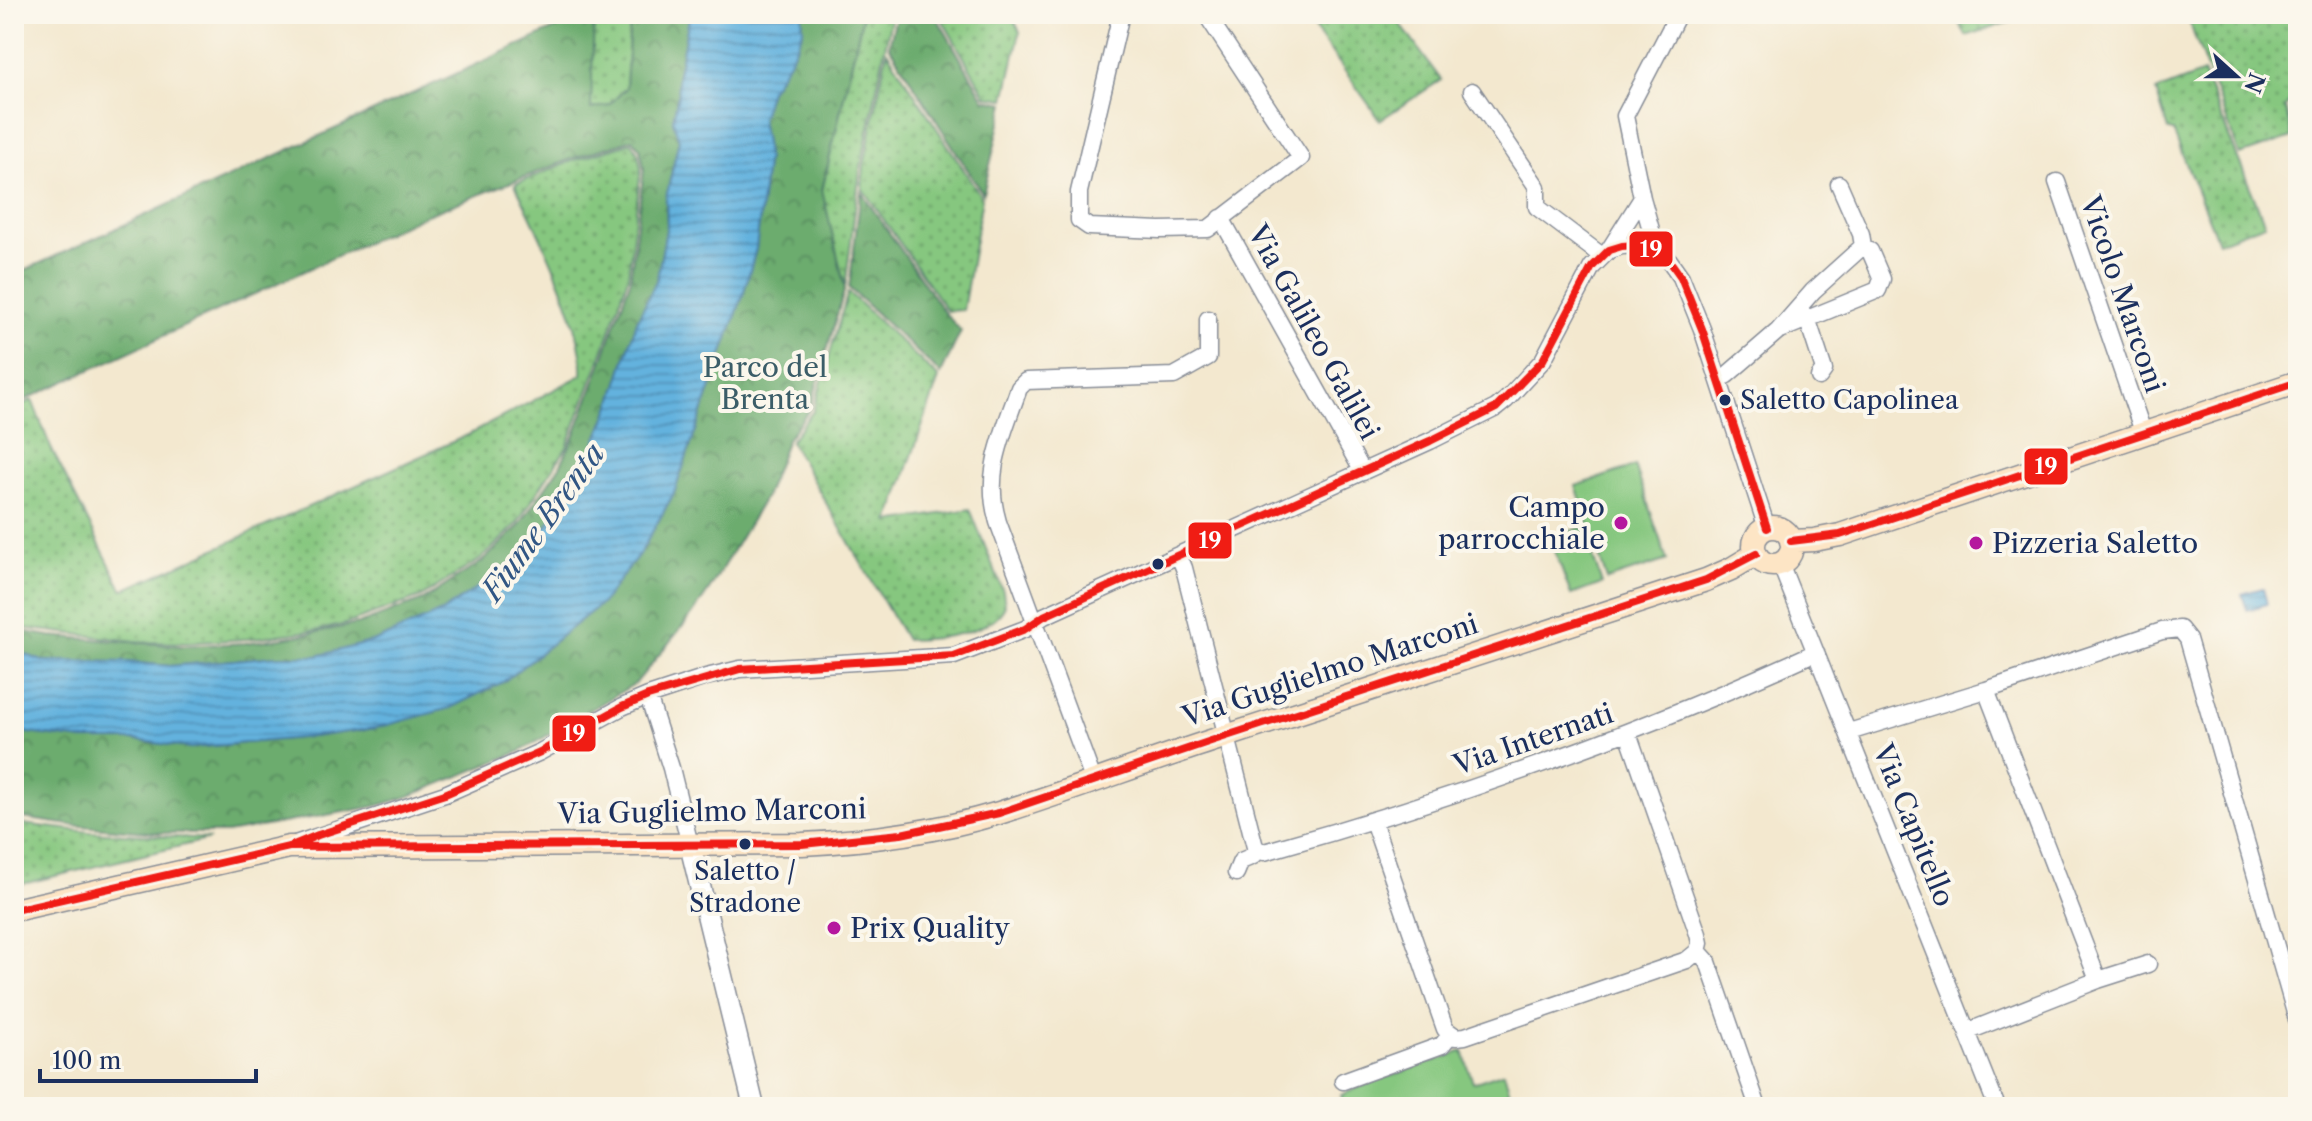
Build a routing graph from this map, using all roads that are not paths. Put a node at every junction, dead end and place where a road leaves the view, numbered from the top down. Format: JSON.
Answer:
{"nodes":[{"id":1,"x":1121,"y":14,"type":"edge"},
{"id":2,"x":1206,"y":14,"type":"edge"},
{"id":3,"x":1678,"y":14,"type":"edge"},
{"id":4,"x":1472,"y":91,"type":"dead end"},
{"id":5,"x":2057,"y":182,"type":"dead end"},
{"id":6,"x":1839,"y":184,"type":"dead end"},
{"id":7,"x":1642,"y":198,"type":"junction"},
{"id":8,"x":1221,"y":218,"type":"junction"},
{"id":9,"x":1863,"y":246,"type":"junction"},
{"id":10,"x":1657,"y":251,"type":"junction"},
{"id":11,"x":1606,"y":253,"type":"junction"},
{"id":12,"x":1803,"y":313,"type":"junction"},
{"id":13,"x":1208,"y":319,"type":"dead end"},
{"id":14,"x":1819,"y":377,"type":"dead end"},
{"id":15,"x":1719,"y":379,"type":"junction"},
{"id":16,"x":2298,"y":382,"type":"edge"},
{"id":17,"x":2140,"y":423,"type":"dead end"},
{"id":18,"x":1363,"y":472,"type":"junction"},
{"id":19,"x":1767,"y":528,"type":"junction"},
{"id":20,"x":1791,"y":541,"type":"junction"},
{"id":21,"x":1756,"y":554,"type":"junction"},
{"id":22,"x":1179,"y":556,"type":"junction"},
{"id":23,"x":1780,"y":563,"type":"junction"},
{"id":24,"x":1035,"y":623,"type":"junction"},
{"id":25,"x":1816,"y":652,"type":"junction"},
{"id":26,"x":1986,"y":690,"type":"junction"},
{"id":27,"x":648,"y":696,"type":"junction"},
{"id":28,"x":1849,"y":732,"type":"junction"},
{"id":29,"x":1628,"y":733,"type":"junction"},
{"id":30,"x":1226,"y":737,"type":"junction"},
{"id":31,"x":1094,"y":782,"type":"junction"},
{"id":32,"x":1373,"y":821,"type":"junction"},
{"id":33,"x":690,"y":845,"type":"junction"},
{"id":34,"x":289,"y":847,"type":"junction"},
{"id":35,"x":1259,"y":850,"type":"junction"},
{"id":36,"x":1236,"y":873,"type":"dead end"},
{"id":37,"x":14,"y":910,"type":"edge"},
{"id":38,"x":1698,"y":951,"type":"junction"},
{"id":39,"x":2148,"y":964,"type":"dead end"},
{"id":40,"x":2098,"y":980,"type":"junction"},
{"id":41,"x":2298,"y":1023,"type":"edge"},
{"id":42,"x":1969,"y":1031,"type":"junction"},
{"id":43,"x":1451,"y":1034,"type":"junction"},
{"id":44,"x":1343,"y":1081,"type":"dead end"},
{"id":45,"x":754,"y":1107,"type":"edge"},
{"id":46,"x":1758,"y":1107,"type":"edge"},
{"id":47,"x":1997,"y":1107,"type":"edge"}],
"edges":[{"from":1,"to":8,"type":"street"},
{"from":2,"to":8,"type":"street"},
{"from":3,"to":7,"type":"street"},
{"from":4,"to":11,"type":"street"},
{"from":5,"to":17,"type":"street","name":"Vicolo Marconi"},
{"from":6,"to":9,"type":"street"},
{"from":7,"to":10,"type":"street"},
{"from":7,"to":11,"type":"street"},
{"from":8,"to":18,"type":"street","name":"Via Galileo Galilei"},
{"from":9,"to":12,"type":"street"},
{"from":9,"to":12,"type":"street"},
{"from":10,"to":11,"type":"street"},
{"from":10,"to":15,"type":"street"},
{"from":11,"to":18,"type":"street"},
{"from":12,"to":14,"type":"street"},
{"from":12,"to":15,"type":"street"},
{"from":13,"to":24,"type":"street"},
{"from":15,"to":19,"type":"street"},
{"from":16,"to":20,"type":"main road"},
{"from":18,"to":22,"type":"street"},
{"from":19,"to":20,"type":"main road"},
{"from":19,"to":21,"type":"main road"},
{"from":20,"to":23,"type":"main road"},
{"from":21,"to":23,"type":"main road"},
{"from":21,"to":30,"type":"main road","name":"Via Guglielmo Marconi"},
{"from":22,"to":24,"type":"street"},
{"from":22,"to":30,"type":"street"},
{"from":23,"to":25,"type":"street","name":"Via Capitello"},
{"from":24,"to":27,"type":"street"},
{"from":24,"to":31,"type":"street"},
{"from":25,"to":28,"type":"street","name":"Via Capitello"},
{"from":25,"to":29,"type":"street","name":"Via Internati"},
{"from":26,"to":28,"type":"street"},
{"from":26,"to":40,"type":"street"},
{"from":26,"to":41,"type":"street"},
{"from":27,"to":33,"type":"street"},
{"from":27,"to":34,"type":"street"},
{"from":28,"to":42,"type":"street","name":"Via Capitello"},
{"from":29,"to":32,"type":"street","name":"Via Internati"},
{"from":29,"to":38,"type":"street"},
{"from":30,"to":31,"type":"main road","name":"Via Guglielmo Marconi"},
{"from":30,"to":35,"type":"street"},
{"from":31,"to":33,"type":"main road","name":"Via Guglielmo Marconi"},
{"from":32,"to":35,"type":"street","name":"Via Internati"},
{"from":32,"to":43,"type":"street"},
{"from":33,"to":34,"type":"main road","name":"Via Guglielmo Marconi"},
{"from":33,"to":45,"type":"street"},
{"from":34,"to":37,"type":"main road","name":"Via Guglielmo Marconi"},
{"from":35,"to":36,"type":"street"},
{"from":38,"to":43,"type":"street"},
{"from":38,"to":46,"type":"street"},
{"from":39,"to":40,"type":"street"},
{"from":40,"to":42,"type":"street"},
{"from":42,"to":47,"type":"street","name":"Via Capitello"},
{"from":43,"to":44,"type":"street"}]}
